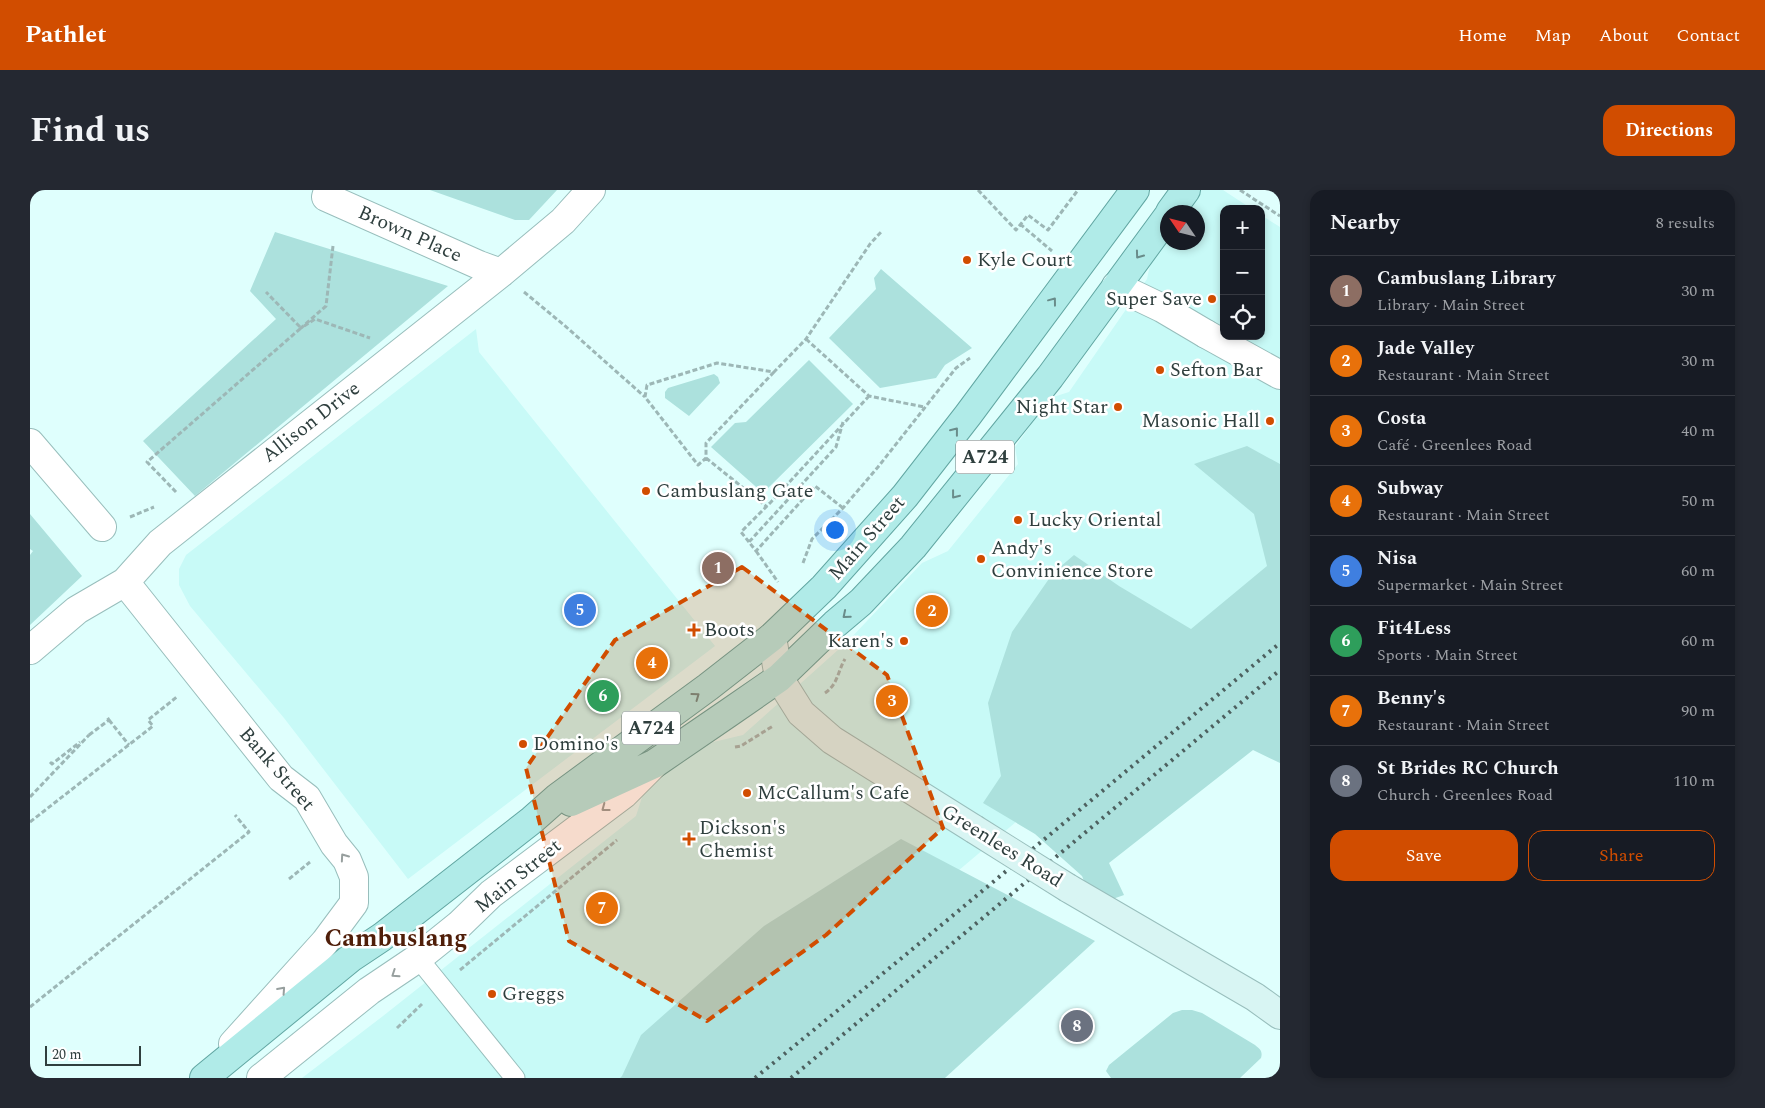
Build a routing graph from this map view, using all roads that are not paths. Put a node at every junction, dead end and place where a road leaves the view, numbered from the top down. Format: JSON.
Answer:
{"nodes":[{"id":1,"x":328,"y":190,"type":"edge"},
{"id":2,"x":591,"y":190,"type":"edge"},
{"id":3,"x":1135,"y":190,"type":"edge"},
{"id":4,"x":1186,"y":190,"type":"edge"},
{"id":5,"x":1175,"y":205,"type":"edge"},
{"id":6,"x":1160,"y":227,"type":"edge"},
{"id":7,"x":501,"y":273,"type":"junction"},
{"id":8,"x":1116,"y":286,"type":"junction"},
{"id":9,"x":1280,"y":375,"type":"edge"},
{"id":10,"x":30,"y":443,"type":"edge"},
{"id":11,"x":102,"y":527,"type":"road end"},
{"id":12,"x":124,"y":582,"type":"junction"},
{"id":13,"x":772,"y":637,"type":"junction"},
{"id":14,"x":30,"y":650,"type":"edge"},
{"id":15,"x":779,"y":678,"type":"junction"},
{"id":16,"x":654,"y":764,"type":"junction"},
{"id":17,"x":532,"y":820,"type":"junction"},
{"id":18,"x":418,"y":958,"type":"junction"},
{"id":19,"x":1280,"y":1014,"type":"edge"},
{"id":20,"x":203,"y":1078,"type":"edge"},
{"id":21,"x":260,"y":1078,"type":"edge"},
{"id":22,"x":515,"y":1078,"type":"edge"}],
"edges":[{"from":1,"to":7,"type":"street","name":"Brown Place"},
{"from":2,"to":7,"type":"street","name":"Allison Drive"},
{"from":13,"to":3,"type":"main road","name":"Main Street","number":"A724","one_way":true},
{"from":4,"to":5,"type":"main road"},
{"from":6,"to":8,"type":"main road","name":"Main Street","number":"A724","one_way":true},
{"from":7,"to":12,"type":"street","name":"Allison Drive"},
{"from":8,"to":9,"type":"street"},
{"from":8,"to":15,"type":"main road","name":"Main Street","number":"A724","one_way":true},
{"from":10,"to":11,"type":"street"},
{"from":12,"to":14,"type":"street","name":"Allison Drive"},
{"from":20,"to":12,"type":"street","name":"Bank Street","one_way":true},
{"from":13,"to":15,"type":"main road","name":"Greenlees Road"},
{"from":17,"to":13,"type":"main road","name":"Main Street","number":"A724","one_way":true},
{"from":15,"to":16,"type":"main road","name":"Main Street","number":"A724"},
{"from":15,"to":19,"type":"main road","name":"Greenlees Road","bridge":true},
{"from":16,"to":17,"type":"main road","name":"Main Street","number":"A724"},
{"from":16,"to":18,"type":"street","name":"Main Street","one_way":true},
{"from":17,"to":20,"type":"main road","name":"Main Street","number":"A724"},
{"from":18,"to":21,"type":"street","name":"Main Street","one_way":true},
{"from":18,"to":22,"type":"lane"}]}
